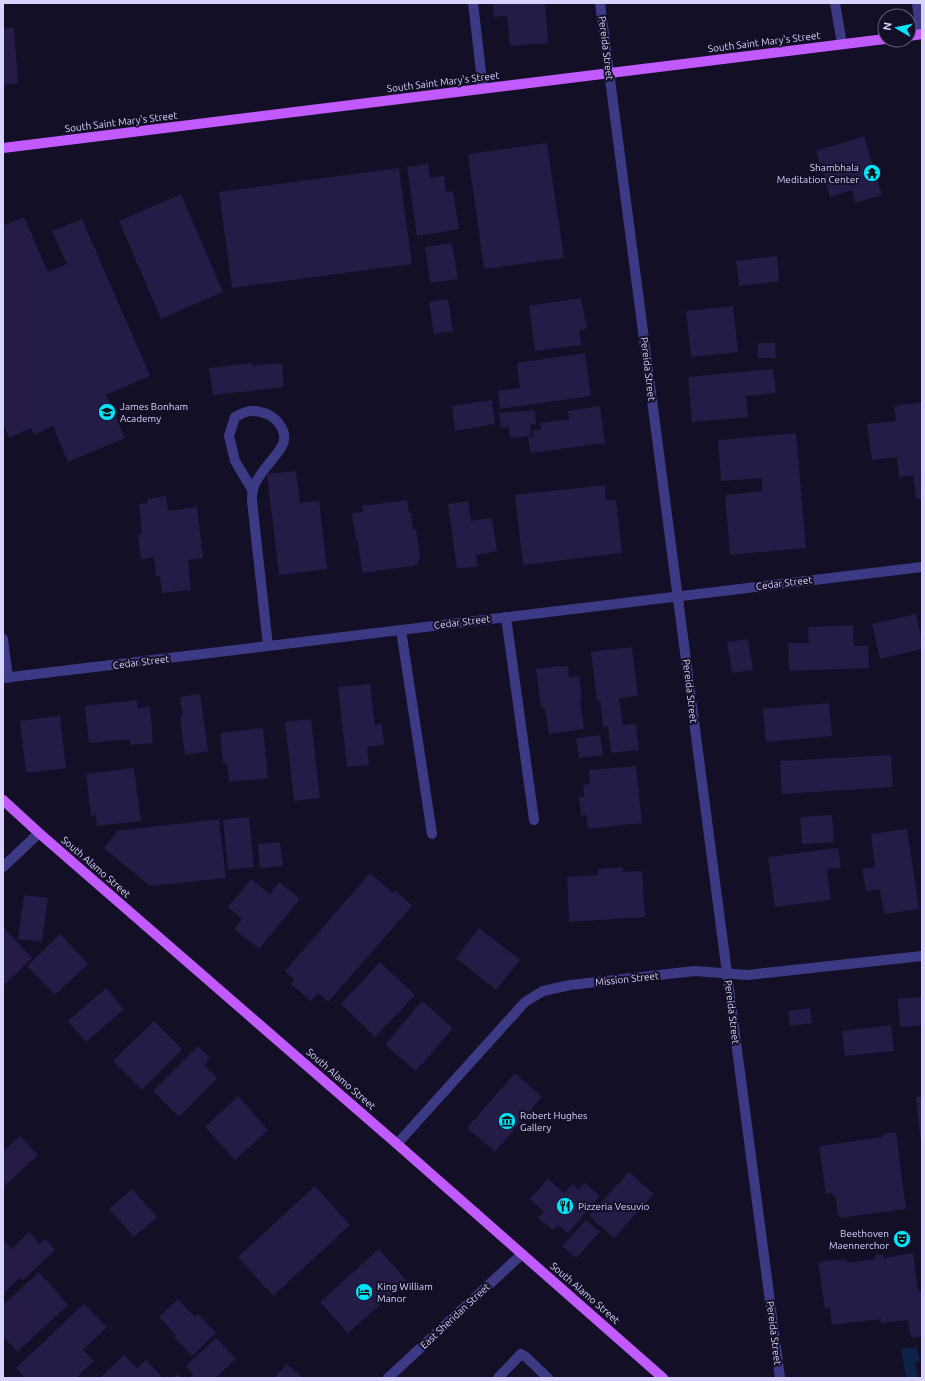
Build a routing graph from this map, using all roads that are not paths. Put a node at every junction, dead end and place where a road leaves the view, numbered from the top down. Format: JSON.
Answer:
{"nodes":[{"id":1,"x":473,"y":3,"type":"edge"},
{"id":2,"x":600,"y":3,"type":"edge"},
{"id":3,"x":835,"y":3,"type":"edge"},
{"id":4,"x":917,"y":3,"type":"edge"},
{"id":5,"x":921,"y":34,"type":"edge"},
{"id":6,"x":877,"y":40,"type":"edge"},
{"id":7,"x":842,"y":44,"type":"junction"},
{"id":8,"x":609,"y":73,"type":"junction"},
{"id":9,"x":483,"y":89,"type":"junction"},
{"id":10,"x":3,"y":148,"type":"edge"},
{"id":11,"x":253,"y":491,"type":"junction"},
{"id":12,"x":922,"y":567,"type":"edge"},
{"id":13,"x":677,"y":596,"type":"junction"},
{"id":14,"x":506,"y":617,"type":"junction"},
{"id":15,"x":401,"y":630,"type":"junction"},
{"id":16,"x":3,"y":639,"type":"edge"},
{"id":17,"x":268,"y":646,"type":"junction"},
{"id":18,"x":6,"y":678,"type":"edge"},
{"id":19,"x":3,"y":800,"type":"edge"},
{"id":20,"x":534,"y":820,"type":"dead end"},
{"id":21,"x":39,"y":833,"type":"junction"},
{"id":22,"x":432,"y":834,"type":"dead end"},
{"id":23,"x":3,"y":867,"type":"edge"},
{"id":24,"x":922,"y":956,"type":"edge"},
{"id":25,"x":727,"y":974,"type":"junction"},
{"id":26,"x":397,"y":1144,"type":"junction"},
{"id":27,"x":522,"y":1254,"type":"junction"},
{"id":28,"x":388,"y":1378,"type":"edge"},
{"id":29,"x":498,"y":1378,"type":"edge"},
{"id":30,"x":548,"y":1378,"type":"edge"},
{"id":31,"x":662,"y":1378,"type":"edge"},
{"id":32,"x":780,"y":1378,"type":"edge"}],
"edges":[{"from":1,"to":9,"type":"street"},
{"from":2,"to":8,"type":"street","name":"Pereida Street"},
{"from":3,"to":7,"type":"street"},
{"from":4,"to":5,"type":"street"},
{"from":6,"to":7,"type":"main road","name":"South Saint Mary's Street"},
{"from":7,"to":8,"type":"main road","name":"South Saint Mary's Street"},
{"from":8,"to":9,"type":"main road","name":"South Saint Mary's Street"},
{"from":8,"to":13,"type":"street","name":"Pereida Street"},
{"from":9,"to":10,"type":"main road","name":"South Saint Mary's Street"},
{"from":11,"to":11,"type":"street"},
{"from":11,"to":17,"type":"street"},
{"from":12,"to":13,"type":"street","name":"Cedar Street"},
{"from":13,"to":14,"type":"street","name":"Cedar Street"},
{"from":13,"to":25,"type":"street","name":"Pereida Street"},
{"from":14,"to":15,"type":"street","name":"Cedar Street"},
{"from":14,"to":20,"type":"street"},
{"from":15,"to":17,"type":"street","name":"Cedar Street"},
{"from":15,"to":22,"type":"street"},
{"from":16,"to":18,"type":"street"},
{"from":17,"to":18,"type":"street","name":"Cedar Street"},
{"from":19,"to":21,"type":"main road","name":"South Alamo Street"},
{"from":21,"to":23,"type":"street"},
{"from":21,"to":26,"type":"main road","name":"South Alamo Street"},
{"from":24,"to":25,"type":"street","name":"Mission Street"},
{"from":25,"to":26,"type":"street","name":"Mission Street"},
{"from":25,"to":32,"type":"street","name":"Pereida Street"},
{"from":26,"to":27,"type":"main road","name":"South Alamo Street"},
{"from":27,"to":28,"type":"street","name":"East Sheridan Street"},
{"from":27,"to":31,"type":"main road","name":"South Alamo Street"},
{"from":29,"to":30,"type":"street"}]}
